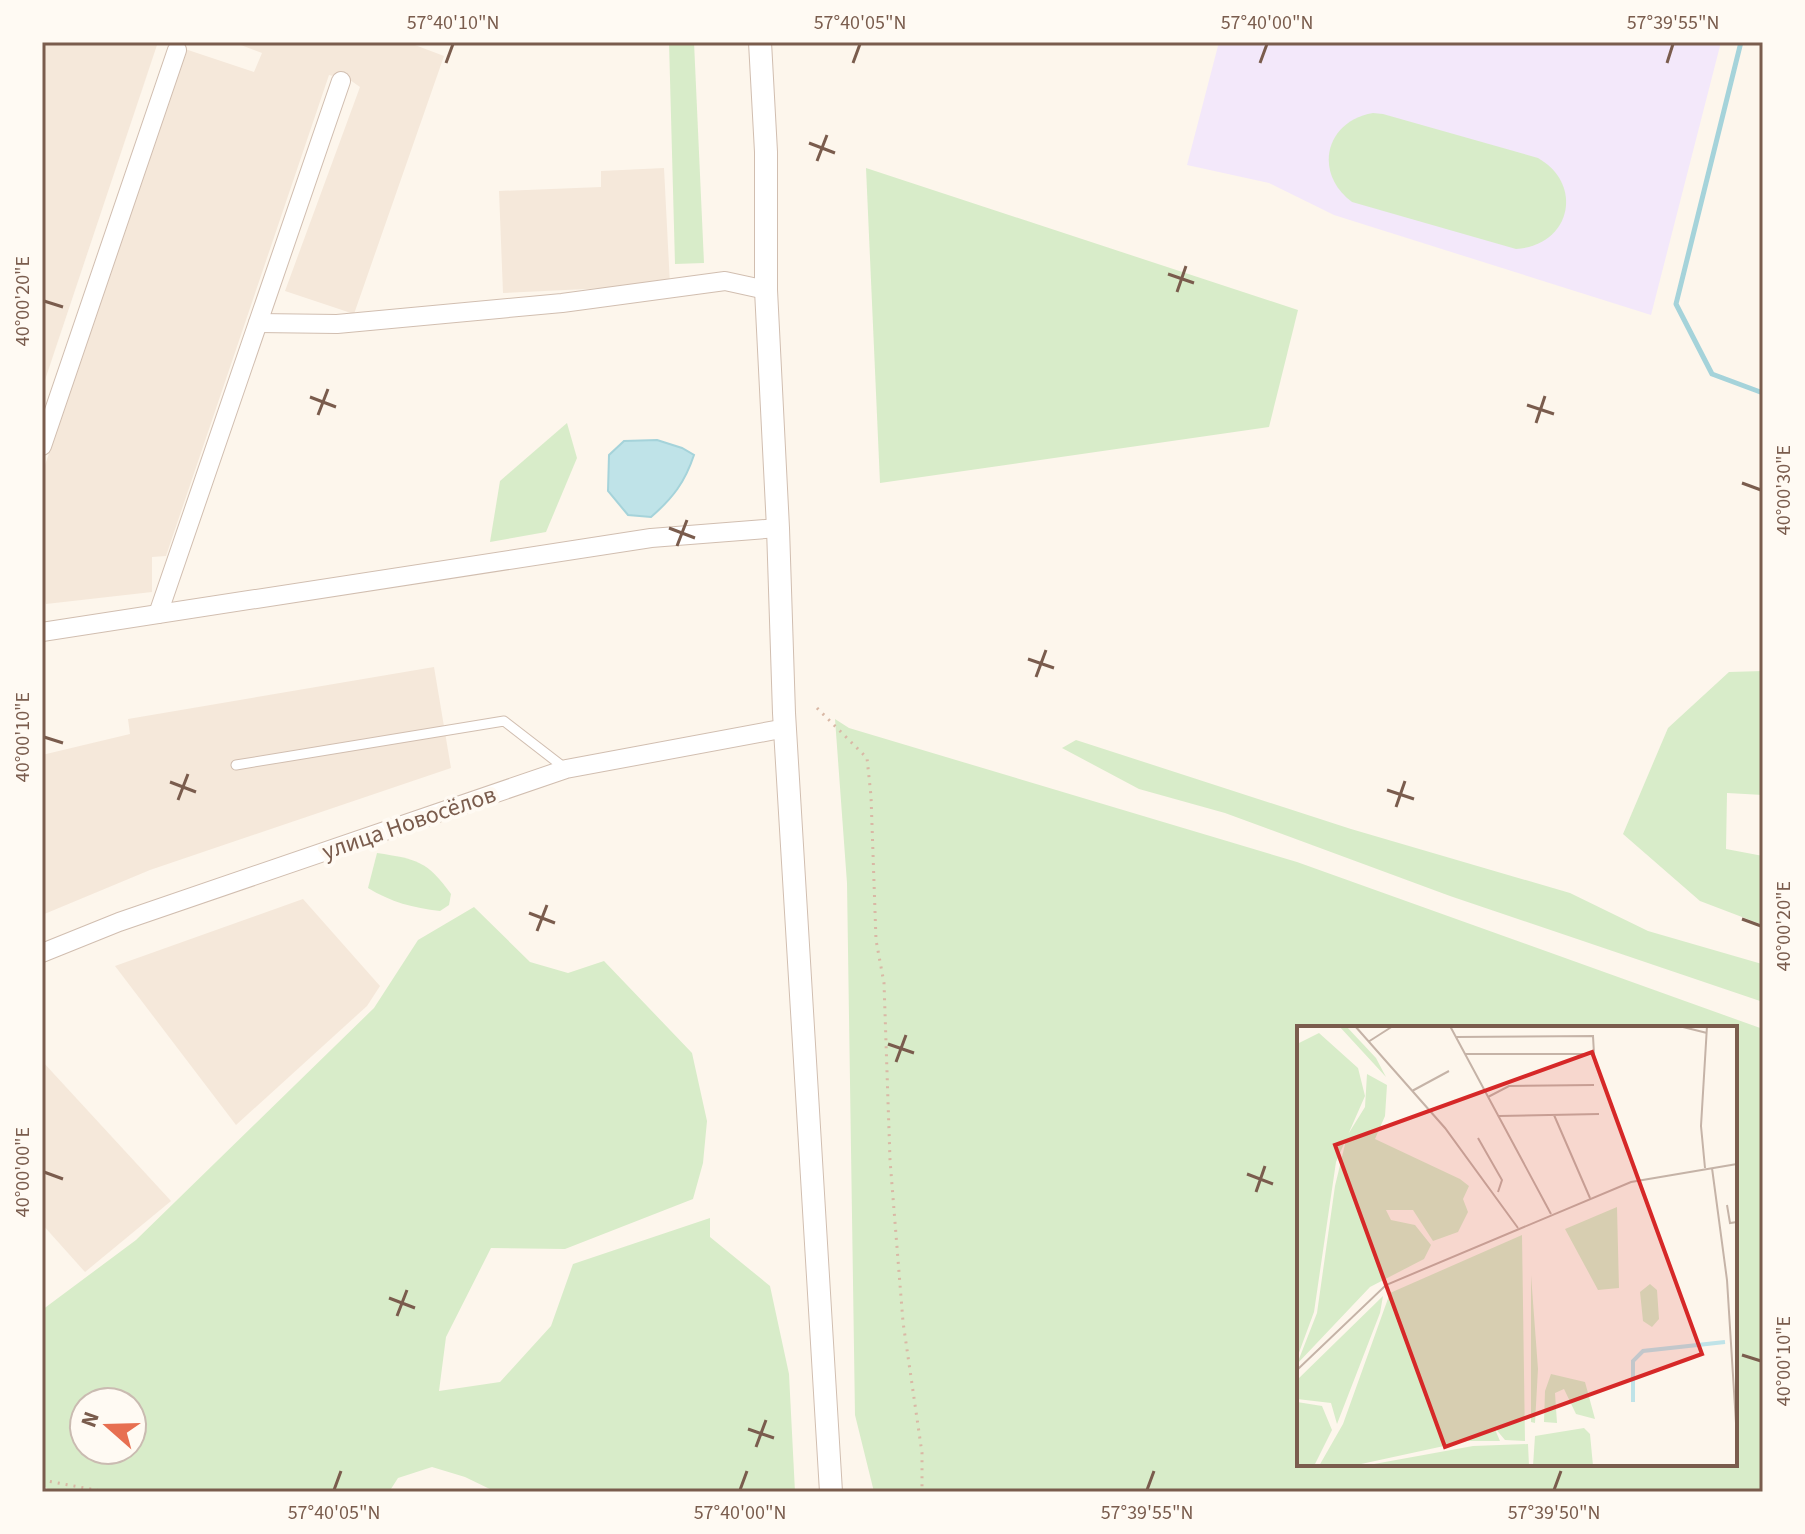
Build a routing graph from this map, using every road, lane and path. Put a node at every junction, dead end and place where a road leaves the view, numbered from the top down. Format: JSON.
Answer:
{"nodes":[{"id":1,"x":760,"y":42,"type":"edge"},
{"id":2,"x":177,"y":50,"type":"dead end"},
{"id":3,"x":341,"y":81,"type":"dead end"},
{"id":4,"x":766,"y":290,"type":"junction"},
{"id":5,"x":258,"y":323,"type":"junction"},
{"id":6,"x":42,"y":446,"type":"edge"},
{"id":7,"x":778,"y":528,"type":"junction"},
{"id":8,"x":158,"y":614,"type":"junction"},
{"id":9,"x":42,"y":632,"type":"edge"},
{"id":10,"x":817,"y":708,"type":"dead end"},
{"id":11,"x":786,"y":728,"type":"junction"},
{"id":12,"x":236,"y":765,"type":"dead end"},
{"id":13,"x":566,"y":769,"type":"junction"},
{"id":14,"x":42,"y":953,"type":"edge"},
{"id":15,"x":42,"y":1480,"type":"edge"},
{"id":16,"x":106,"y":1492,"type":"edge"},
{"id":17,"x":831,"y":1492,"type":"edge"},
{"id":18,"x":922,"y":1492,"type":"edge"}],
"edges":[{"from":1,"to":4,"type":"street"},
{"from":2,"to":6,"type":"street"},
{"from":3,"to":5,"type":"street"},
{"from":4,"to":5,"type":"street"},
{"from":4,"to":7,"type":"street"},
{"from":5,"to":8,"type":"street"},
{"from":7,"to":8,"type":"street"},
{"from":7,"to":11,"type":"street"},
{"from":8,"to":9,"type":"street"},
{"from":10,"to":18,"type":"path"},
{"from":11,"to":13,"type":"street","name":"улица Новосёлов"},
{"from":11,"to":17,"type":"street"},
{"from":12,"to":13,"type":"lane"},
{"from":13,"to":14,"type":"street","name":"улица Новосёлов"},
{"from":15,"to":16,"type":"path"}]}
